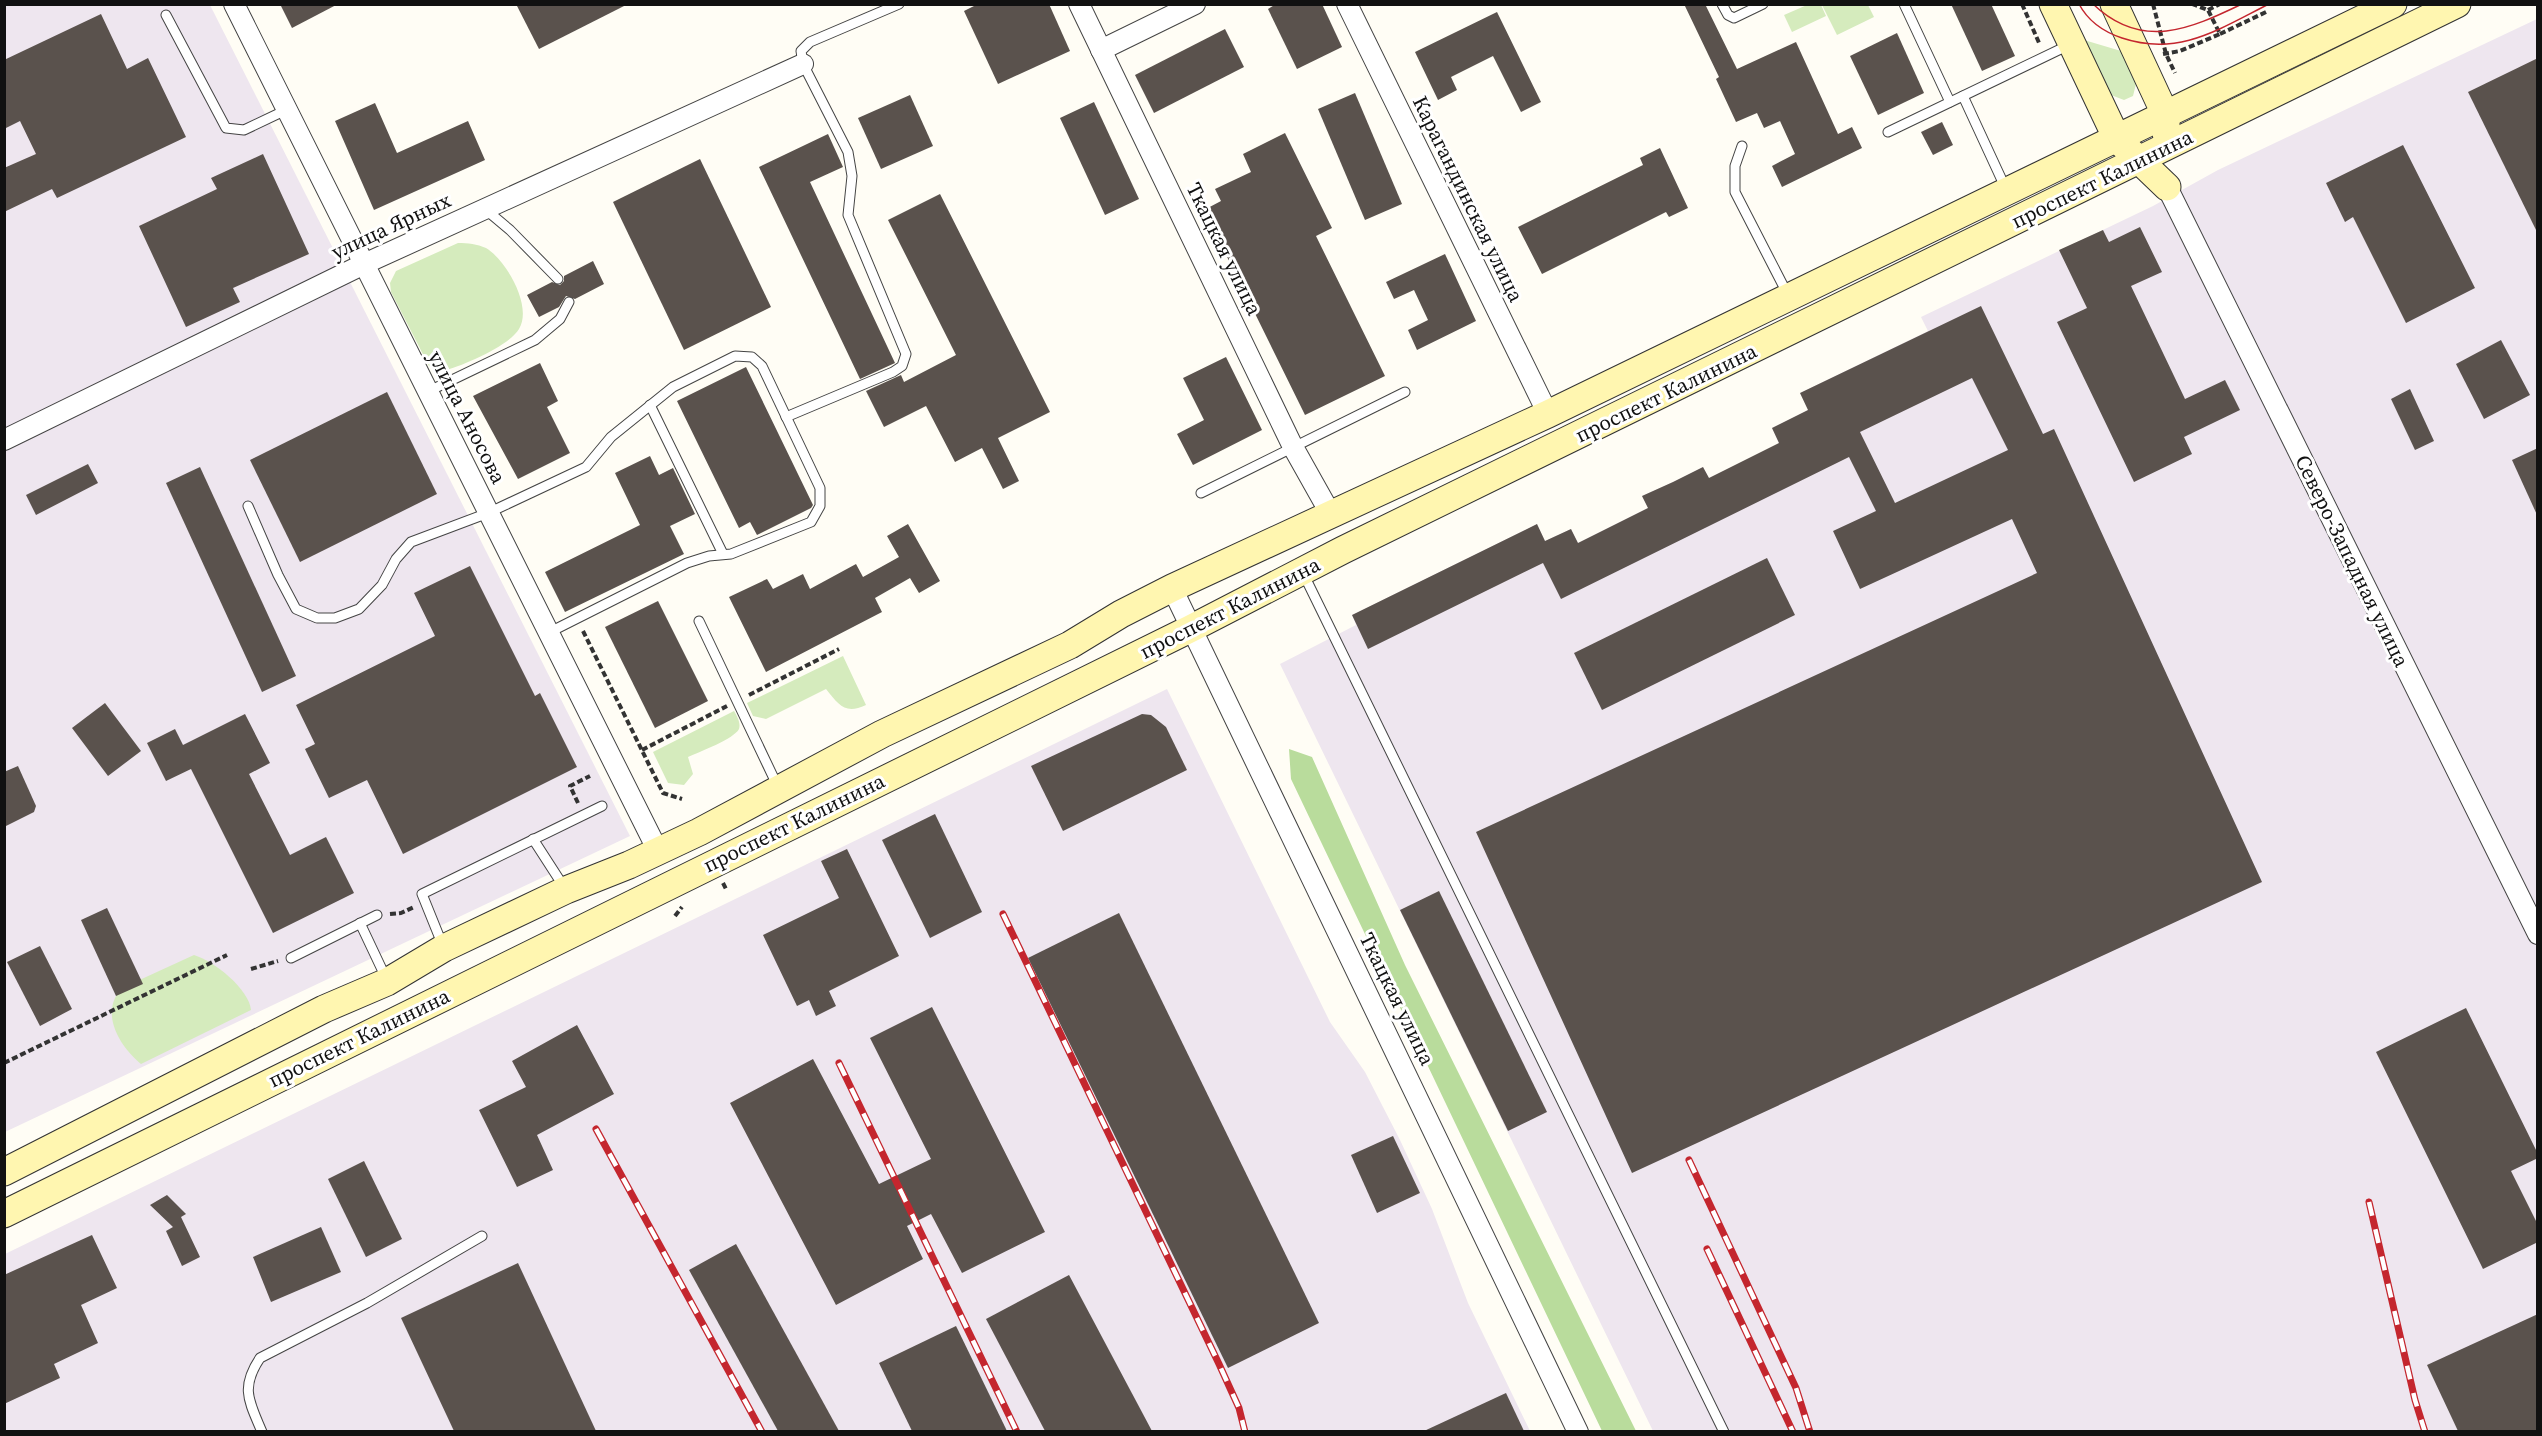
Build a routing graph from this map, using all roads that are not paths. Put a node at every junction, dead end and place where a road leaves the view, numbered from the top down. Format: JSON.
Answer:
{"nodes":[{"id":1,"x":234,"y":4,"type":"edge"},
{"id":2,"x":899,"y":4,"type":"edge"},
{"id":3,"x":1079,"y":4,"type":"edge"},
{"id":4,"x":1195,"y":4,"type":"edge"},
{"id":5,"x":1347,"y":4,"type":"edge"},
{"id":6,"x":1722,"y":4,"type":"edge"},
{"id":7,"x":1763,"y":4,"type":"edge"},
{"id":8,"x":1904,"y":4,"type":"edge"},
{"id":9,"x":2053,"y":4,"type":"edge"},
{"id":10,"x":2114,"y":4,"type":"edge"},
{"id":11,"x":2393,"y":4,"type":"edge"},
{"id":12,"x":2457,"y":4,"type":"edge"},
{"id":13,"x":166,"y":15,"type":"dead end"},
{"id":14,"x":2071,"y":44,"type":"junction"},
{"id":15,"x":1101,"y":50,"type":"junction"},
{"id":16,"x":803,"y":64,"type":"junction"},
{"id":17,"x":1963,"y":96,"type":"junction"},
{"id":18,"x":1950,"y":102,"type":"junction"},
{"id":19,"x":286,"y":110,"type":"junction"},
{"id":20,"x":2166,"y":116,"type":"junction"},
{"id":21,"x":1888,"y":132,"type":"dead end"},
{"id":22,"x":2117,"y":139,"type":"junction"},
{"id":23,"x":1742,"y":146,"type":"dead end"},
{"id":24,"x":2166,"y":147,"type":"junction"},
{"id":25,"x":2140,"y":161,"type":"junction"},
{"id":26,"x":2167,"y":187,"type":"junction"},
{"id":27,"x":2008,"y":192,"type":"junction"},
{"id":28,"x":484,"y":209,"type":"junction"},
{"id":29,"x":364,"y":264,"type":"junction"},
{"id":30,"x":558,"y":279,"type":"dead end"},
{"id":31,"x":1789,"y":298,"type":"junction"},
{"id":32,"x":569,"y":302,"type":"dead end"},
{"id":33,"x":427,"y":392,"type":"junction"},
{"id":34,"x":1406,"y":392,"type":"dead end"},
{"id":35,"x":650,"y":405,"type":"junction"},
{"id":36,"x":1548,"y":414,"type":"junction"},
{"id":37,"x":786,"y":417,"type":"junction"},
{"id":38,"x":4,"y":440,"type":"edge"},
{"id":39,"x":1293,"y":447,"type":"junction"},
{"id":40,"x":1201,"y":493,"type":"dead end"},
{"id":41,"x":248,"y":506,"type":"dead end"},
{"id":42,"x":488,"y":513,"type":"junction"},
{"id":43,"x":1330,"y":513,"type":"junction"},
{"id":44,"x":1343,"y":550,"type":"junction"},
{"id":45,"x":723,"y":554,"type":"junction"},
{"id":46,"x":1302,"y":571,"type":"junction"},
{"id":47,"x":1172,"y":588,"type":"junction"},
{"id":48,"x":699,"y":621,"type":"dead end"},
{"id":49,"x":1190,"y":629,"type":"junction"},
{"id":50,"x":548,"y":633,"type":"junction"},
{"id":51,"x":778,"y":788,"type":"junction"},
{"id":52,"x":602,"y":806,"type":"dead end"},
{"id":53,"x":533,"y":839,"type":"junction"},
{"id":54,"x":658,"y":851,"type":"junction"},
{"id":55,"x":672,"y":883,"type":"junction"},
{"id":56,"x":566,"y":890,"type":"junction"},
{"id":57,"x":377,"y":915,"type":"road end"},
{"id":58,"x":360,"y":923,"type":"junction"},
{"id":59,"x":2538,"y":934,"type":"edge"},
{"id":60,"x":444,"y":948,"type":"junction"},
{"id":61,"x":291,"y":958,"type":"road end"},
{"id":62,"x":387,"y":982,"type":"junction"},
{"id":63,"x":4,"y":1172,"type":"edge"},
{"id":64,"x":4,"y":1214,"type":"edge"},
{"id":65,"x":482,"y":1236,"type":"dead end"},
{"id":66,"x":262,"y":1431,"type":"edge"},
{"id":67,"x":1578,"y":1431,"type":"edge"},
{"id":68,"x":1724,"y":1431,"type":"edge"}],
"edges":[{"from":1,"to":19,"type":"street","name":"улица Аносова"},
{"from":2,"to":16,"type":"lane"},
{"from":3,"to":15,"type":"street","name":"Ткацкая улица"},
{"from":4,"to":15,"type":"street"},
{"from":5,"to":36,"type":"street","name":"Карагандинская улица"},
{"from":6,"to":7,"type":"lane"},
{"from":8,"to":18,"type":"lane"},
{"from":9,"to":14,"type":"main road"},
{"from":10,"to":20,"type":"main road"},
{"from":11,"to":20,"type":"main road","name":"проспект Калинина"},
{"from":12,"to":24,"type":"main road","name":"проспект Калинина"},
{"from":13,"to":19,"type":"lane"},
{"from":14,"to":17,"type":"lane"},
{"from":14,"to":22,"type":"main road"},
{"from":15,"to":39,"type":"street","name":"Ткацкая улица"},
{"from":16,"to":28,"type":"street","name":"улица Ярных"},
{"from":16,"to":37,"type":"lane"},
{"from":17,"to":18,"type":"lane"},
{"from":17,"to":27,"type":"lane"},
{"from":18,"to":21,"type":"lane"},
{"from":19,"to":29,"type":"street","name":"улица Аносова"},
{"from":20,"to":22,"type":"main road","name":"проспект Калинина"},
{"from":20,"to":24,"type":"main road"},
{"from":22,"to":25,"type":"main road"},
{"from":22,"to":27,"type":"main road","name":"проспект Калинина"},
{"from":23,"to":31,"type":"lane"},
{"from":24,"to":25,"type":"main road","name":"проспект Калинина"},
{"from":24,"to":26,"type":"main road"},
{"from":25,"to":26,"type":"main road"},
{"from":25,"to":44,"type":"main road","name":"проспект Калинина"},
{"from":26,"to":59,"type":"street","name":"Северо-Западная улица"},
{"from":27,"to":31,"type":"main road","name":"проспект Калинина"},
{"from":28,"to":29,"type":"street","name":"улица Ярных"},
{"from":28,"to":30,"type":"lane"},
{"from":29,"to":33,"type":"street","name":"улица Аносова"},
{"from":29,"to":38,"type":"street","name":"улица Ярных"},
{"from":31,"to":36,"type":"main road","name":"проспект Калинина"},
{"from":32,"to":33,"type":"lane"},
{"from":33,"to":42,"type":"street","name":"улица Аносова"},
{"from":34,"to":39,"type":"lane"},
{"from":35,"to":37,"type":"lane"},
{"from":35,"to":42,"type":"lane"},
{"from":35,"to":45,"type":"lane"},
{"from":36,"to":43,"type":"main road","name":"проспект Калинина"},
{"from":37,"to":45,"type":"lane"},
{"from":39,"to":40,"type":"lane"},
{"from":39,"to":43,"type":"street","name":"Ткацкая улица"},
{"from":41,"to":42,"type":"lane"},
{"from":42,"to":50,"type":"street","name":"улица Аносова"},
{"from":43,"to":44,"type":"main road"},
{"from":43,"to":47,"type":"main road","name":"проспект Калинина"},
{"from":44,"to":46,"type":"main road","name":"проспект Калинина"},
{"from":45,"to":50,"type":"lane"},
{"from":46,"to":49,"type":"main road","name":"проспект Калинина"},
{"from":46,"to":68,"type":"lane"},
{"from":47,"to":49,"type":"street","name":"Ткацкая улица"},
{"from":47,"to":51,"type":"main road","name":"проспект Калинина"},
{"from":48,"to":51,"type":"lane"},
{"from":49,"to":55,"type":"main road","name":"проспект Калинина"},
{"from":49,"to":67,"type":"street","name":"Ткацкая улица"},
{"from":50,"to":54,"type":"street","name":"улица Аносова"},
{"from":51,"to":54,"type":"main road","name":"проспект Калинина"},
{"from":52,"to":53,"type":"lane"},
{"from":53,"to":56,"type":"lane"},
{"from":53,"to":60,"type":"lane"},
{"from":54,"to":55,"type":"main road"},
{"from":54,"to":56,"type":"main road","name":"проспект Калинина"},
{"from":55,"to":64,"type":"main road","name":"проспект Калинина"},
{"from":56,"to":60,"type":"main road","name":"проспект Калинина"},
{"from":57,"to":58,"type":"lane"},
{"from":58,"to":61,"type":"lane"},
{"from":58,"to":62,"type":"lane"},
{"from":60,"to":62,"type":"main road","name":"проспект Калинина"},
{"from":62,"to":63,"type":"main road","name":"проспект Калинина"},
{"from":65,"to":66,"type":"lane"}]}
